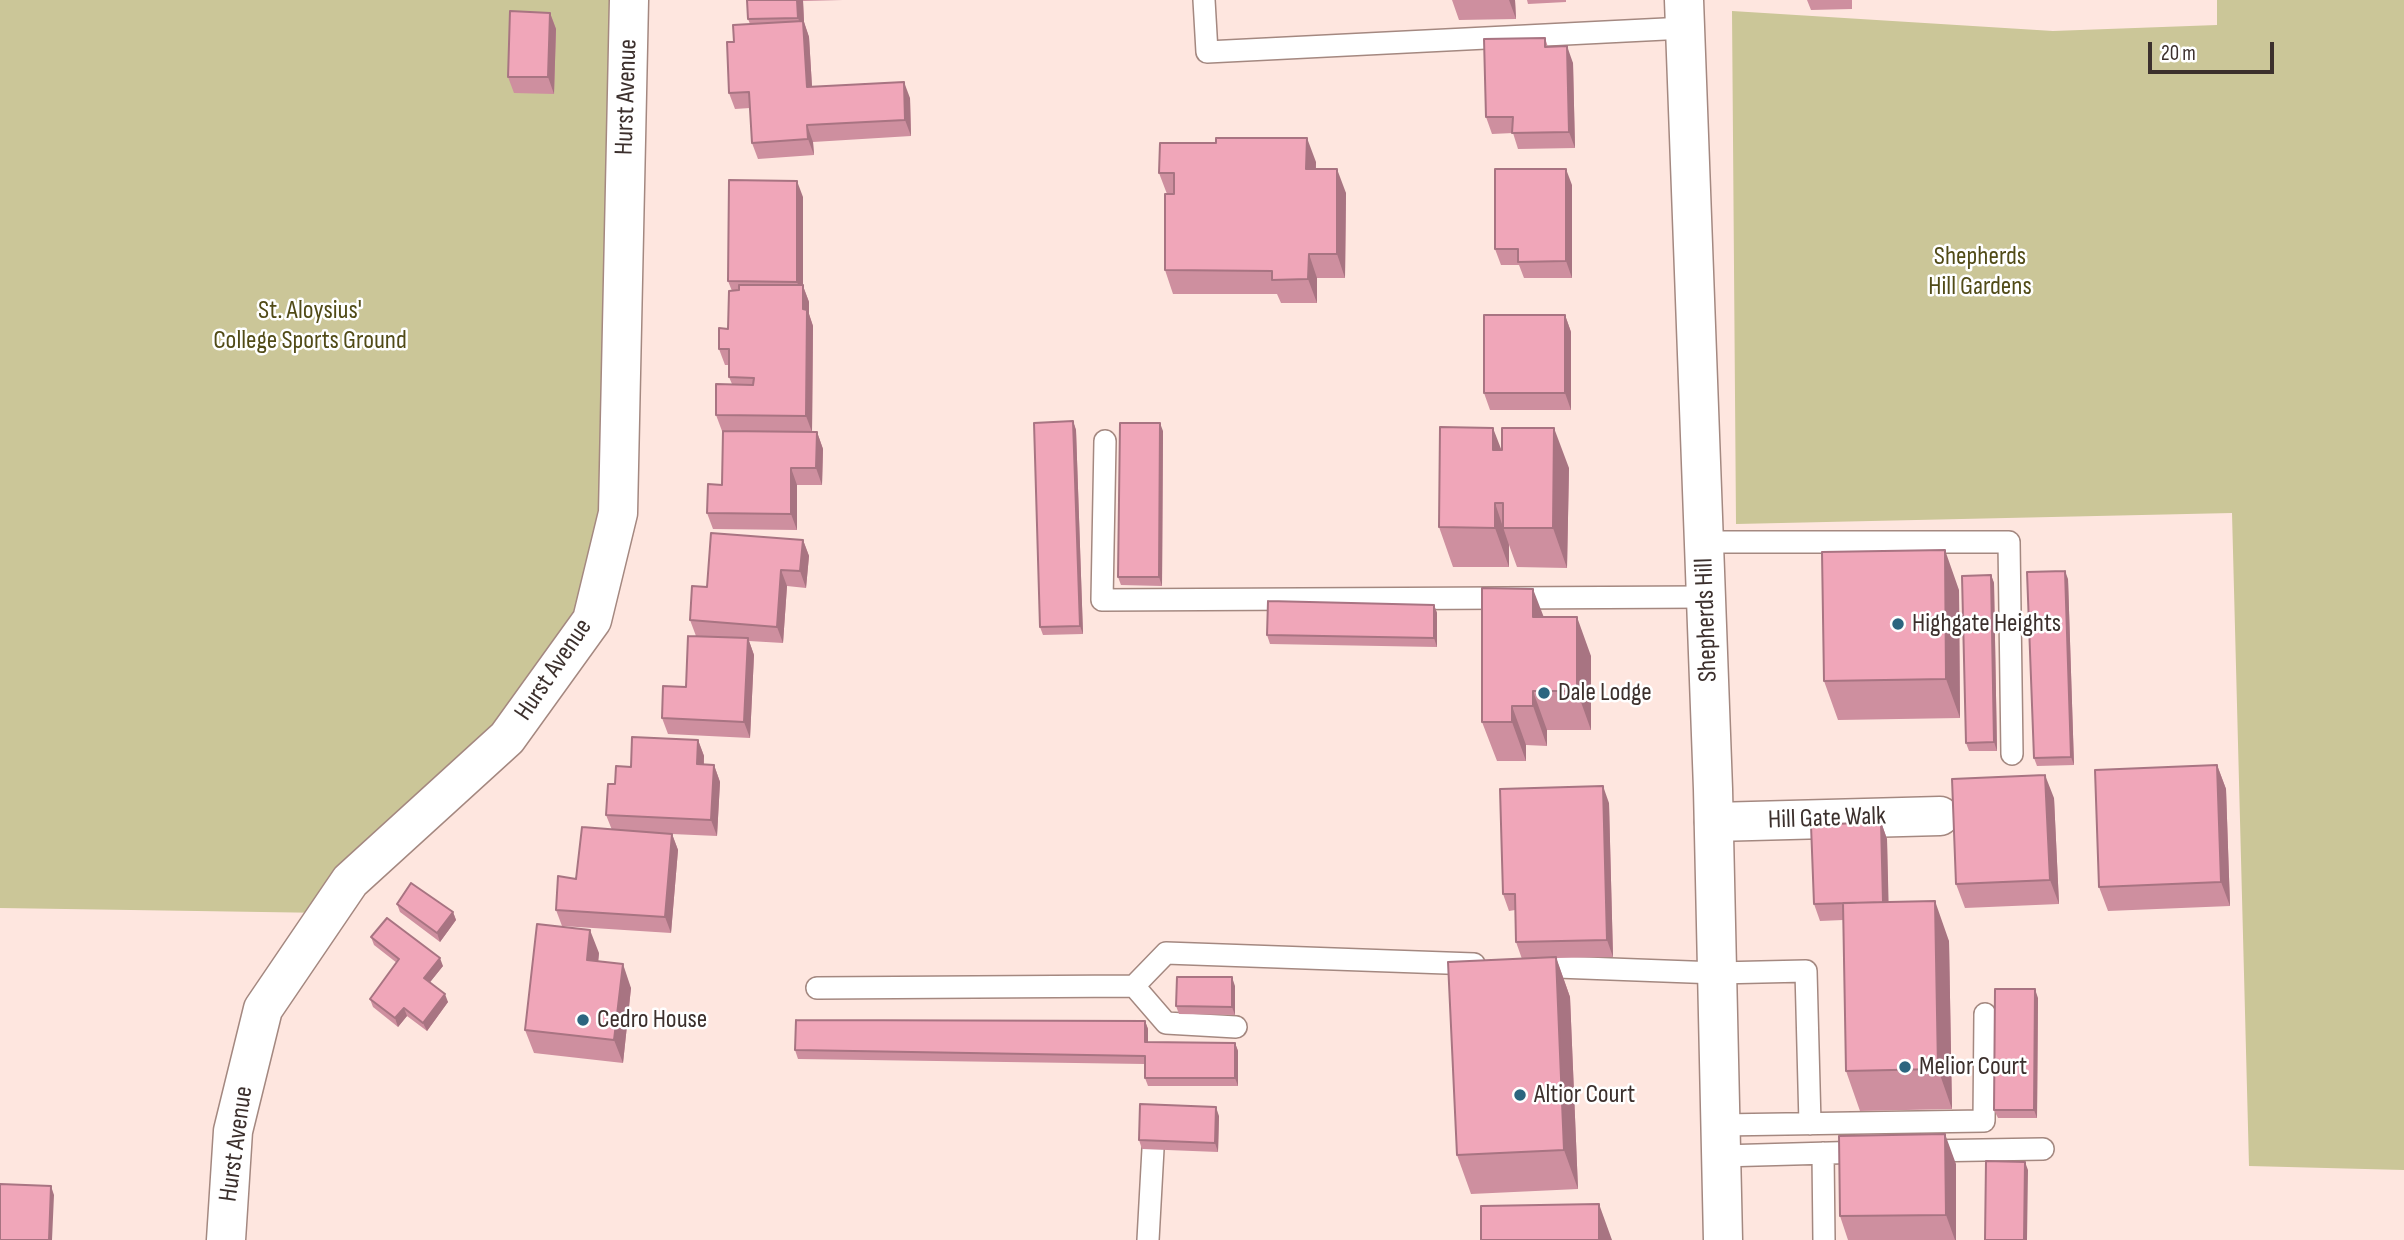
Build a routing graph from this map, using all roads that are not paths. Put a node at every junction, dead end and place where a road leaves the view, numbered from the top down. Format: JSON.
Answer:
{"nodes":[{"id":1,"x":629,"y":0,"type":"edge"},
{"id":2,"x":1204,"y":0,"type":"edge"},
{"id":3,"x":1684,"y":14,"type":"edge"},
{"id":4,"x":1105,"y":441,"type":"dead end"},
{"id":5,"x":1704,"y":542,"type":"junction"},
{"id":6,"x":1705,"y":597,"type":"junction"},
{"id":7,"x":2012,"y":754,"type":"dead end"},
{"id":8,"x":1940,"y":816,"type":"dead end"},
{"id":9,"x":1714,"y":822,"type":"junction"},
{"id":10,"x":1717,"y":973,"type":"junction"},
{"id":11,"x":1134,"y":986,"type":"junction"},
{"id":12,"x":817,"y":988,"type":"dead end"},
{"id":13,"x":1985,"y":1014,"type":"dead end"},
{"id":14,"x":1236,"y":1027,"type":"dead end"},
{"id":15,"x":1810,"y":1124,"type":"junction"},
{"id":16,"x":1721,"y":1141,"type":"junction"},
{"id":17,"x":1153,"y":1149,"type":"edge"},
{"id":18,"x":2043,"y":1149,"type":"dead end"},
{"id":19,"x":1823,"y":1153,"type":"junction"},
{"id":20,"x":226,"y":1240,"type":"edge"},
{"id":21,"x":1148,"y":1240,"type":"edge"},
{"id":22,"x":1723,"y":1240,"type":"edge"},
{"id":23,"x":1824,"y":1240,"type":"edge"}],
"edges":[{"from":1,"to":20,"type":"street","name":"Hurst Avenue"},
{"from":2,"to":3,"type":"lane"},
{"from":3,"to":5,"type":"street","name":"Shepherds Hill"},
{"from":4,"to":6,"type":"lane"},
{"from":5,"to":6,"type":"street","name":"Shepherds Hill"},
{"from":5,"to":7,"type":"lane"},
{"from":6,"to":9,"type":"street","name":"Shepherds Hill"},
{"from":8,"to":9,"type":"street","name":"Hill Gate Walk"},
{"from":9,"to":10,"type":"street","name":"Shepherds Hill"},
{"from":10,"to":11,"type":"lane"},
{"from":10,"to":15,"type":"lane"},
{"from":10,"to":16,"type":"street","name":"Shepherds Hill"},
{"from":11,"to":12,"type":"lane"},
{"from":11,"to":14,"type":"lane"},
{"from":13,"to":15,"type":"lane"},
{"from":15,"to":16,"type":"lane"},
{"from":16,"to":19,"type":"lane"},
{"from":16,"to":22,"type":"street","name":"Shepherds Hill"},
{"from":17,"to":21,"type":"lane"},
{"from":18,"to":19,"type":"lane"},
{"from":19,"to":23,"type":"lane"}]}
